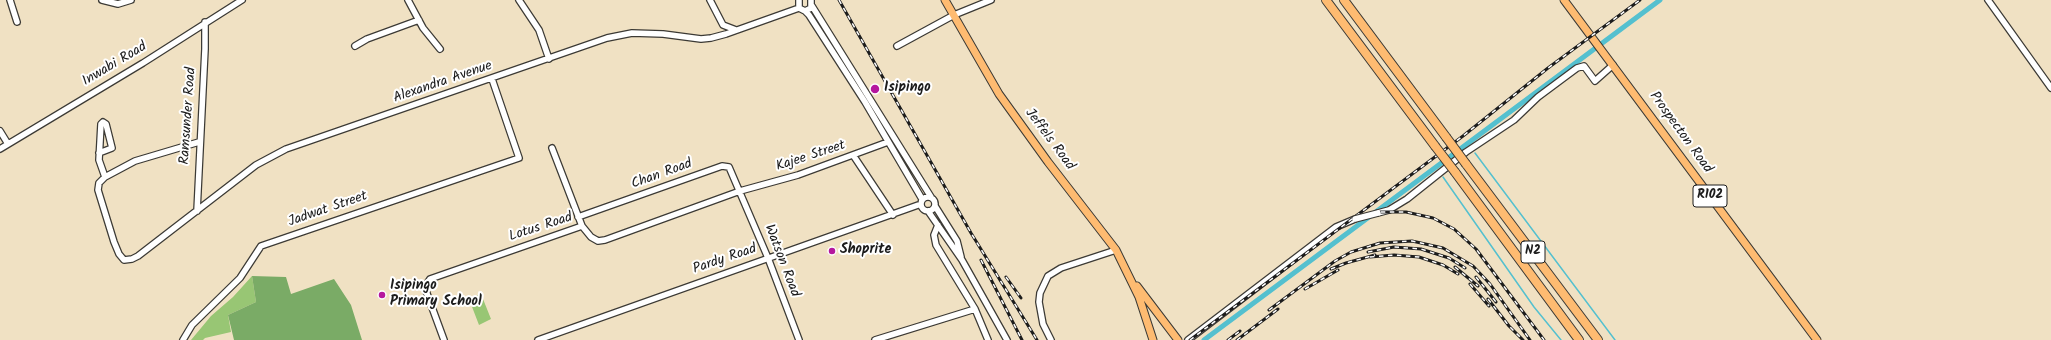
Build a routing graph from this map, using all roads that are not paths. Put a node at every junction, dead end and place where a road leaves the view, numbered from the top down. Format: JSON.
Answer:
{"nodes":[{"id":1,"x":10,"y":0,"type":"edge"},
{"id":2,"x":102,"y":0,"type":"edge"},
{"id":3,"x":131,"y":0,"type":"edge"},
{"id":4,"x":242,"y":0,"type":"edge"},
{"id":5,"x":408,"y":0,"type":"edge"},
{"id":6,"x":519,"y":0,"type":"edge"},
{"id":7,"x":710,"y":0,"type":"edge"},
{"id":8,"x":798,"y":0,"type":"edge"},
{"id":9,"x":945,"y":0,"type":"edge"},
{"id":10,"x":991,"y":0,"type":"edge"},
{"id":11,"x":1326,"y":0,"type":"edge"},
{"id":12,"x":1344,"y":0,"type":"edge"},
{"id":13,"x":1564,"y":0,"type":"edge"},
{"id":14,"x":1988,"y":0,"type":"edge"},
{"id":15,"x":812,"y":3,"type":"edge"},
{"id":16,"x":799,"y":8,"type":"junction"},
{"id":17,"x":805,"y":11,"type":"junction"},
{"id":18,"x":954,"y":16,"type":"junction"},
{"id":19,"x":419,"y":20,"type":"junction"},
{"id":20,"x":17,"y":22,"type":"dead end"},
{"id":21,"x":205,"y":22,"type":"junction"},
{"id":22,"x":723,"y":24,"type":"junction"},
{"id":23,"x":736,"y":30,"type":"junction"},
{"id":24,"x":711,"y":38,"type":"junction"},
{"id":25,"x":355,"y":46,"type":"dead end"},
{"id":26,"x":897,"y":46,"type":"dead end"},
{"id":27,"x":440,"y":49,"type":"dead end"},
{"id":28,"x":549,"y":59,"type":"junction"},
{"id":29,"x":1613,"y":65,"type":"junction"},
{"id":30,"x":492,"y":79,"type":"junction"},
{"id":31,"x":2051,"y":88,"type":"edge"},
{"id":32,"x":0,"y":131,"type":"edge"},
{"id":33,"x":199,"y":142,"type":"junction"},
{"id":34,"x":888,"y":142,"type":"junction"},
{"id":35,"x":8,"y":144,"type":"junction"},
{"id":36,"x":552,"y":148,"type":"dead end"},
{"id":37,"x":0,"y":149,"type":"edge"},
{"id":38,"x":99,"y":153,"type":"junction"},
{"id":39,"x":853,"y":155,"type":"junction"},
{"id":40,"x":105,"y":177,"type":"junction"},
{"id":41,"x":740,"y":191,"type":"junction"},
{"id":42,"x":931,"y":197,"type":"junction"},
{"id":43,"x":921,"y":202,"type":"junction"},
{"id":44,"x":935,"y":206,"type":"junction"},
{"id":45,"x":197,"y":211,"type":"junction"},
{"id":46,"x":928,"y":212,"type":"junction"},
{"id":47,"x":893,"y":215,"type":"junction"},
{"id":48,"x":578,"y":217,"type":"junction"},
{"id":49,"x":938,"y":225,"type":"junction"},
{"id":50,"x":582,"y":226,"type":"junction"},
{"id":51,"x":934,"y":235,"type":"junction"},
{"id":52,"x":944,"y":235,"type":"junction"},
{"id":53,"x":1116,"y":250,"type":"junction"},
{"id":54,"x":768,"y":258,"type":"junction"},
{"id":55,"x":962,"y":260,"type":"junction"},
{"id":56,"x":1130,"y":276,"type":"junction"},
{"id":57,"x":975,"y":309,"type":"junction"},
{"id":58,"x":183,"y":340,"type":"edge"},
{"id":59,"x":444,"y":340,"type":"edge"},
{"id":60,"x":538,"y":340,"type":"edge"},
{"id":61,"x":799,"y":340,"type":"edge"},
{"id":62,"x":875,"y":340,"type":"edge"},
{"id":63,"x":988,"y":340,"type":"edge"},
{"id":64,"x":1007,"y":340,"type":"edge"},
{"id":65,"x":1051,"y":340,"type":"edge"},
{"id":66,"x":1153,"y":340,"type":"edge"},
{"id":67,"x":1178,"y":340,"type":"edge"},
{"id":68,"x":1188,"y":340,"type":"edge"},
{"id":69,"x":1579,"y":340,"type":"edge"},
{"id":70,"x":1598,"y":340,"type":"edge"},
{"id":71,"x":1817,"y":340,"type":"edge"}],
"edges":[{"from":1,"to":20,"type":"street"},
{"from":2,"to":3,"type":"street"},
{"from":4,"to":21,"type":"street","name":"Inwabi Road"},
{"from":5,"to":19,"type":"street"},
{"from":6,"to":28,"type":"street"},
{"from":7,"to":22,"type":"street"},
{"from":8,"to":16,"type":"street"},
{"from":9,"to":18,"type":"main road","name":"Jeffels Road"},
{"from":10,"to":18,"type":"street"},
{"from":11,"to":69,"type":"highway","number":"N2","bridge":true},
{"from":12,"to":70,"type":"highway","number":"N2","bridge":true},
{"from":13,"to":29,"type":"main road","name":"Prospecton Road","number":"R102"},
{"from":14,"to":31,"type":"street"},
{"from":15,"to":17,"type":"street"},
{"from":15,"to":42,"type":"street"},
{"from":16,"to":17,"type":"street"},
{"from":16,"to":23,"type":"street","name":"Alexandra Avenue"},
{"from":17,"to":34,"type":"street"},
{"from":18,"to":26,"type":"street"},
{"from":18,"to":53,"type":"main road","name":"Jeffels Road"},
{"from":19,"to":25,"type":"street"},
{"from":19,"to":27,"type":"street"},
{"from":21,"to":33,"type":"street","name":"Ramsunder Road"},
{"from":21,"to":35,"type":"street","name":"Inwabi Road"},
{"from":22,"to":23,"type":"street"},
{"from":22,"to":24,"type":"street"},
{"from":23,"to":24,"type":"street","name":"Alexandra Avenue"},
{"from":24,"to":28,"type":"street","name":"Alexandra Avenue"},
{"from":28,"to":30,"type":"street","name":"Alexandra Avenue"},
{"from":29,"to":68,"type":"street","bridge":true},
{"from":29,"to":71,"type":"main road","name":"Prospecton Road","number":"R102"},
{"from":30,"to":45,"type":"street","name":"Alexandra Avenue"},
{"from":30,"to":58,"type":"street","name":"Jadwat Street"},
{"from":32,"to":35,"type":"street"},
{"from":33,"to":40,"type":"street"},
{"from":33,"to":45,"type":"street","name":"Ramsunder Road"},
{"from":34,"to":39,"type":"street","name":"Kajee Street"},
{"from":34,"to":43,"type":"street"},
{"from":35,"to":37,"type":"street","name":"Inwabi Road"},
{"from":36,"to":48,"type":"street"},
{"from":38,"to":38,"type":"street"},
{"from":38,"to":40,"type":"street"},
{"from":39,"to":41,"type":"street","name":"Kajee Street"},
{"from":39,"to":47,"type":"street"},
{"from":40,"to":45,"type":"street","name":"Alexandra Avenue"},
{"from":41,"to":48,"type":"street","name":"Chan Road"},
{"from":41,"to":50,"type":"street","name":"Lotus Road"},
{"from":41,"to":54,"type":"street","name":"Watson Road"},
{"from":42,"to":43,"type":"street"},
{"from":42,"to":44,"type":"street"},
{"from":43,"to":46,"type":"street"},
{"from":43,"to":47,"type":"street","name":"Pardy Road"},
{"from":44,"to":46,"type":"street"},
{"from":44,"to":55,"type":"street"},
{"from":46,"to":49,"type":"street"},
{"from":47,"to":54,"type":"street","name":"Pardy Road"},
{"from":48,"to":50,"type":"street"},
{"from":49,"to":51,"type":"street"},
{"from":49,"to":52,"type":"street"},
{"from":50,"to":59,"type":"street","name":"Lotus Road"},
{"from":51,"to":52,"type":"street"},
{"from":51,"to":57,"type":"street"},
{"from":52,"to":55,"type":"street"},
{"from":53,"to":56,"type":"main road","name":"Jeffels Road"},
{"from":53,"to":65,"type":"street"},
{"from":54,"to":60,"type":"street","name":"Pardy Road"},
{"from":54,"to":61,"type":"street","name":"Watson Road"},
{"from":55,"to":64,"type":"street"},
{"from":56,"to":66,"type":"main road"},
{"from":56,"to":67,"type":"main road"},
{"from":57,"to":62,"type":"street"},
{"from":57,"to":63,"type":"street"}]}
